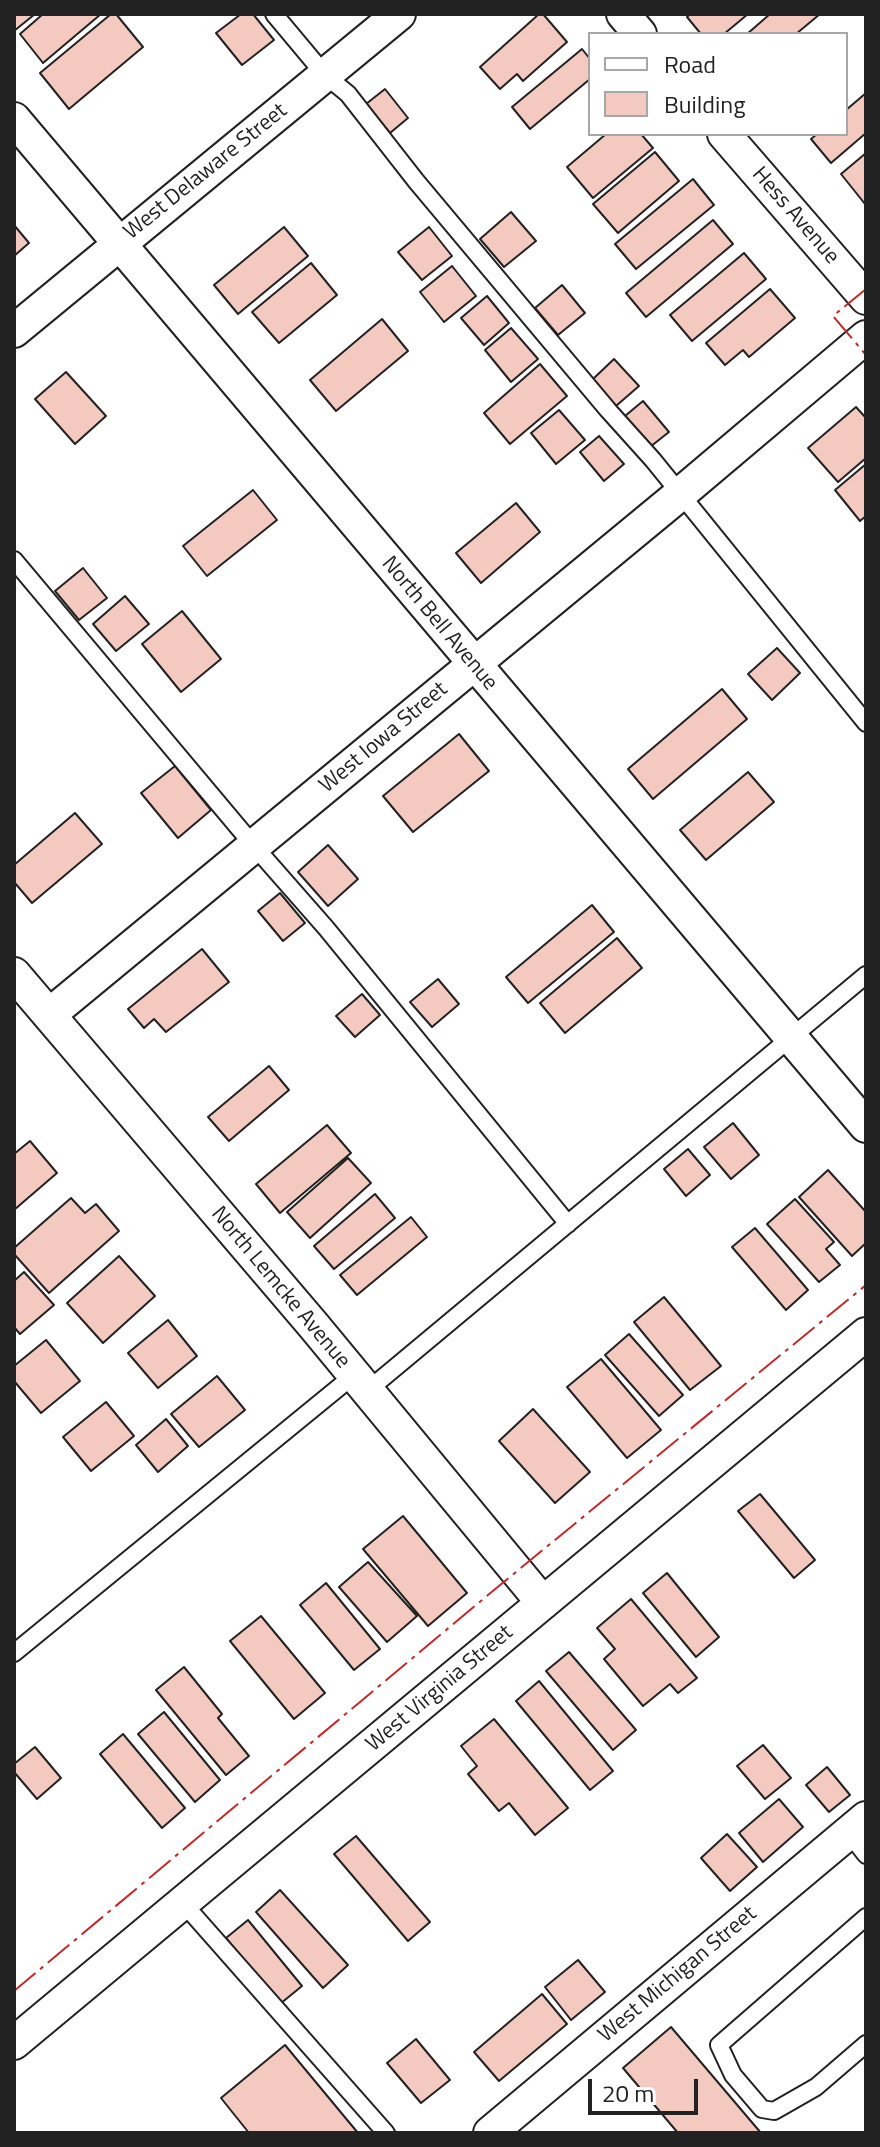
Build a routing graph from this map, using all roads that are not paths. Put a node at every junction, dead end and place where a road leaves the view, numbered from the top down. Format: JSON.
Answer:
{"nodes":[{"id":1,"x":274,"y":14,"type":"edge"},
{"id":2,"x":399,"y":14,"type":"edge"},
{"id":3,"x":623,"y":14,"type":"edge"},
{"id":4,"x":638,"y":32,"type":"edge"},
{"id":5,"x":325,"y":75,"type":"junction"},
{"id":6,"x":14,"y":119,"type":"edge"},
{"id":7,"x":726,"y":136,"type":"edge"},
{"id":8,"x":119,"y":243,"type":"junction"},
{"id":9,"x":866,"y":298,"type":"edge"},
{"id":10,"x":14,"y":331,"type":"edge"},
{"id":11,"x":866,"y":337,"type":"edge"},
{"id":12,"x":679,"y":495,"type":"junction"},
{"id":13,"x":14,"y":560,"type":"edge"},
{"id":14,"x":473,"y":664,"type":"junction"},
{"id":15,"x":866,"y":723,"type":"edge"},
{"id":16,"x":254,"y":846,"type":"junction"},
{"id":17,"x":14,"y":974,"type":"edge"},
{"id":18,"x":866,"y":975,"type":"edge"},
{"id":19,"x":49,"y":1015,"type":"junction"},
{"id":20,"x":791,"y":1038,"type":"junction"},
{"id":21,"x":866,"y":1126,"type":"edge"},
{"id":22,"x":568,"y":1224,"type":"junction"},
{"id":23,"x":866,"y":1334,"type":"edge"},
{"id":24,"x":361,"y":1383,"type":"junction"},
{"id":25,"x":543,"y":1603,"type":"junction"},
{"id":26,"x":14,"y":1653,"type":"edge"},
{"id":27,"x":860,"y":1836,"type":"edge"},
{"id":28,"x":183,"y":1903,"type":"junction"},
{"id":29,"x":866,"y":1917,"type":"edge"},
{"id":30,"x":14,"y":2043,"type":"edge"},
{"id":31,"x":866,"y":2044,"type":"edge"},
{"id":32,"x":386,"y":2133,"type":"edge"},
{"id":33,"x":490,"y":2133,"type":"edge"}],
"edges":[{"from":1,"to":5,"type":"lane"},
{"from":2,"to":5,"type":"street","name":"West Delaware Street"},
{"from":3,"to":4,"type":"street"},
{"from":5,"to":8,"type":"street","name":"West Delaware Street"},
{"from":5,"to":12,"type":"lane"},
{"from":6,"to":8,"type":"street","name":"North Bell Avenue"},
{"from":7,"to":9,"type":"street","name":"Hess Avenue"},
{"from":8,"to":10,"type":"street","name":"West Delaware Street"},
{"from":8,"to":14,"type":"street","name":"North Bell Avenue"},
{"from":11,"to":12,"type":"street","name":"West Iowa Street"},
{"from":12,"to":14,"type":"street","name":"West Iowa Street"},
{"from":12,"to":15,"type":"lane"},
{"from":13,"to":16,"type":"lane"},
{"from":14,"to":16,"type":"street","name":"West Iowa Street"},
{"from":14,"to":20,"type":"street","name":"North Bell Avenue"},
{"from":16,"to":19,"type":"street","name":"West Iowa Street"},
{"from":16,"to":22,"type":"lane"},
{"from":17,"to":19,"type":"street","name":"North Lemcke Avenue"},
{"from":18,"to":20,"type":"lane"},
{"from":19,"to":24,"type":"street","name":"North Lemcke Avenue"},
{"from":20,"to":21,"type":"street","name":"North Bell Avenue"},
{"from":20,"to":22,"type":"lane"},
{"from":22,"to":24,"type":"lane"},
{"from":23,"to":25,"type":"street","name":"West Virginia Street"},
{"from":24,"to":25,"type":"street","name":"North Lemcke Avenue"},
{"from":24,"to":26,"type":"lane"},
{"from":25,"to":28,"type":"street","name":"West Virginia Street"},
{"from":27,"to":33,"type":"street","name":"West Michigan Street"},
{"from":28,"to":30,"type":"street","name":"West Virginia Street"},
{"from":28,"to":32,"type":"lane"},
{"from":29,"to":31,"type":"lane"}]}
